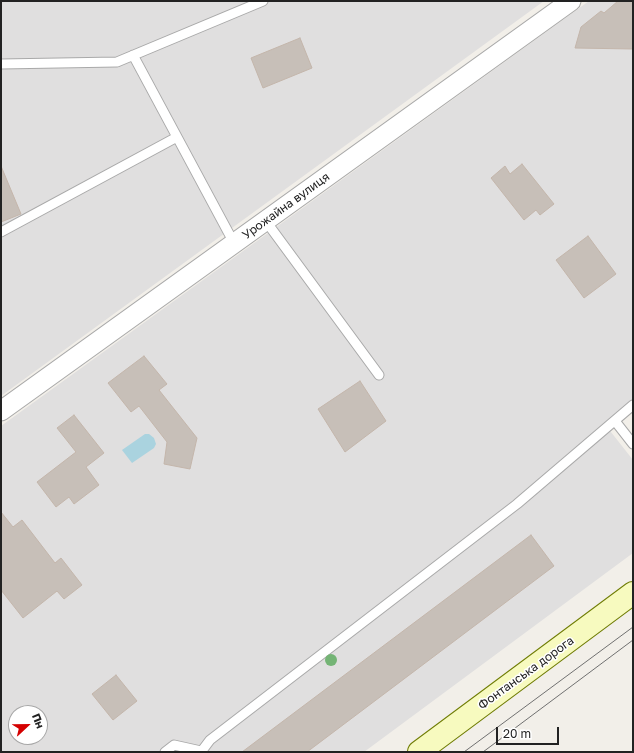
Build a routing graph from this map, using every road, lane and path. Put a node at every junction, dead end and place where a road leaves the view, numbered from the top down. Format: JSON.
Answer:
{"nodes":[{"id":1,"x":263,"y":1,"type":"edge"},
{"id":2,"x":571,"y":1,"type":"edge"},
{"id":3,"x":133,"y":55,"type":"junction"},
{"id":4,"x":1,"y":64,"type":"edge"},
{"id":5,"x":177,"y":136,"type":"junction"},
{"id":6,"x":265,"y":220,"type":"junction"},
{"id":7,"x":1,"y":232,"type":"edge"},
{"id":8,"x":234,"y":243,"type":"junction"},
{"id":9,"x":379,"y":375,"type":"dead end"},
{"id":10,"x":633,"y":405,"type":"edge"},
{"id":11,"x":1,"y":411,"type":"edge"},
{"id":12,"x":615,"y":421,"type":"junction"},
{"id":13,"x":633,"y":444,"type":"edge"},
{"id":14,"x":633,"y":593,"type":"edge"},
{"id":15,"x":201,"y":751,"type":"edge"},
{"id":16,"x":165,"y":752,"type":"edge"},
{"id":17,"x":419,"y":752,"type":"edge"}],
"edges":[{"from":1,"to":3,"type":"lane"},
{"from":2,"to":6,"type":"street","name":"Урожайна вулиця"},
{"from":3,"to":4,"type":"lane"},
{"from":3,"to":5,"type":"lane"},
{"from":5,"to":7,"type":"lane"},
{"from":5,"to":8,"type":"lane"},
{"from":6,"to":8,"type":"street","name":"Урожайна вулиця"},
{"from":6,"to":9,"type":"lane"},
{"from":8,"to":11,"type":"street","name":"Урожайна вулиця"},
{"from":10,"to":12,"type":"lane"},
{"from":12,"to":13,"type":"lane"},
{"from":12,"to":15,"type":"lane"},
{"from":14,"to":17,"type":"main road","name":"Фонтанська дорога"},
{"from":15,"to":16,"type":"lane"}]}
